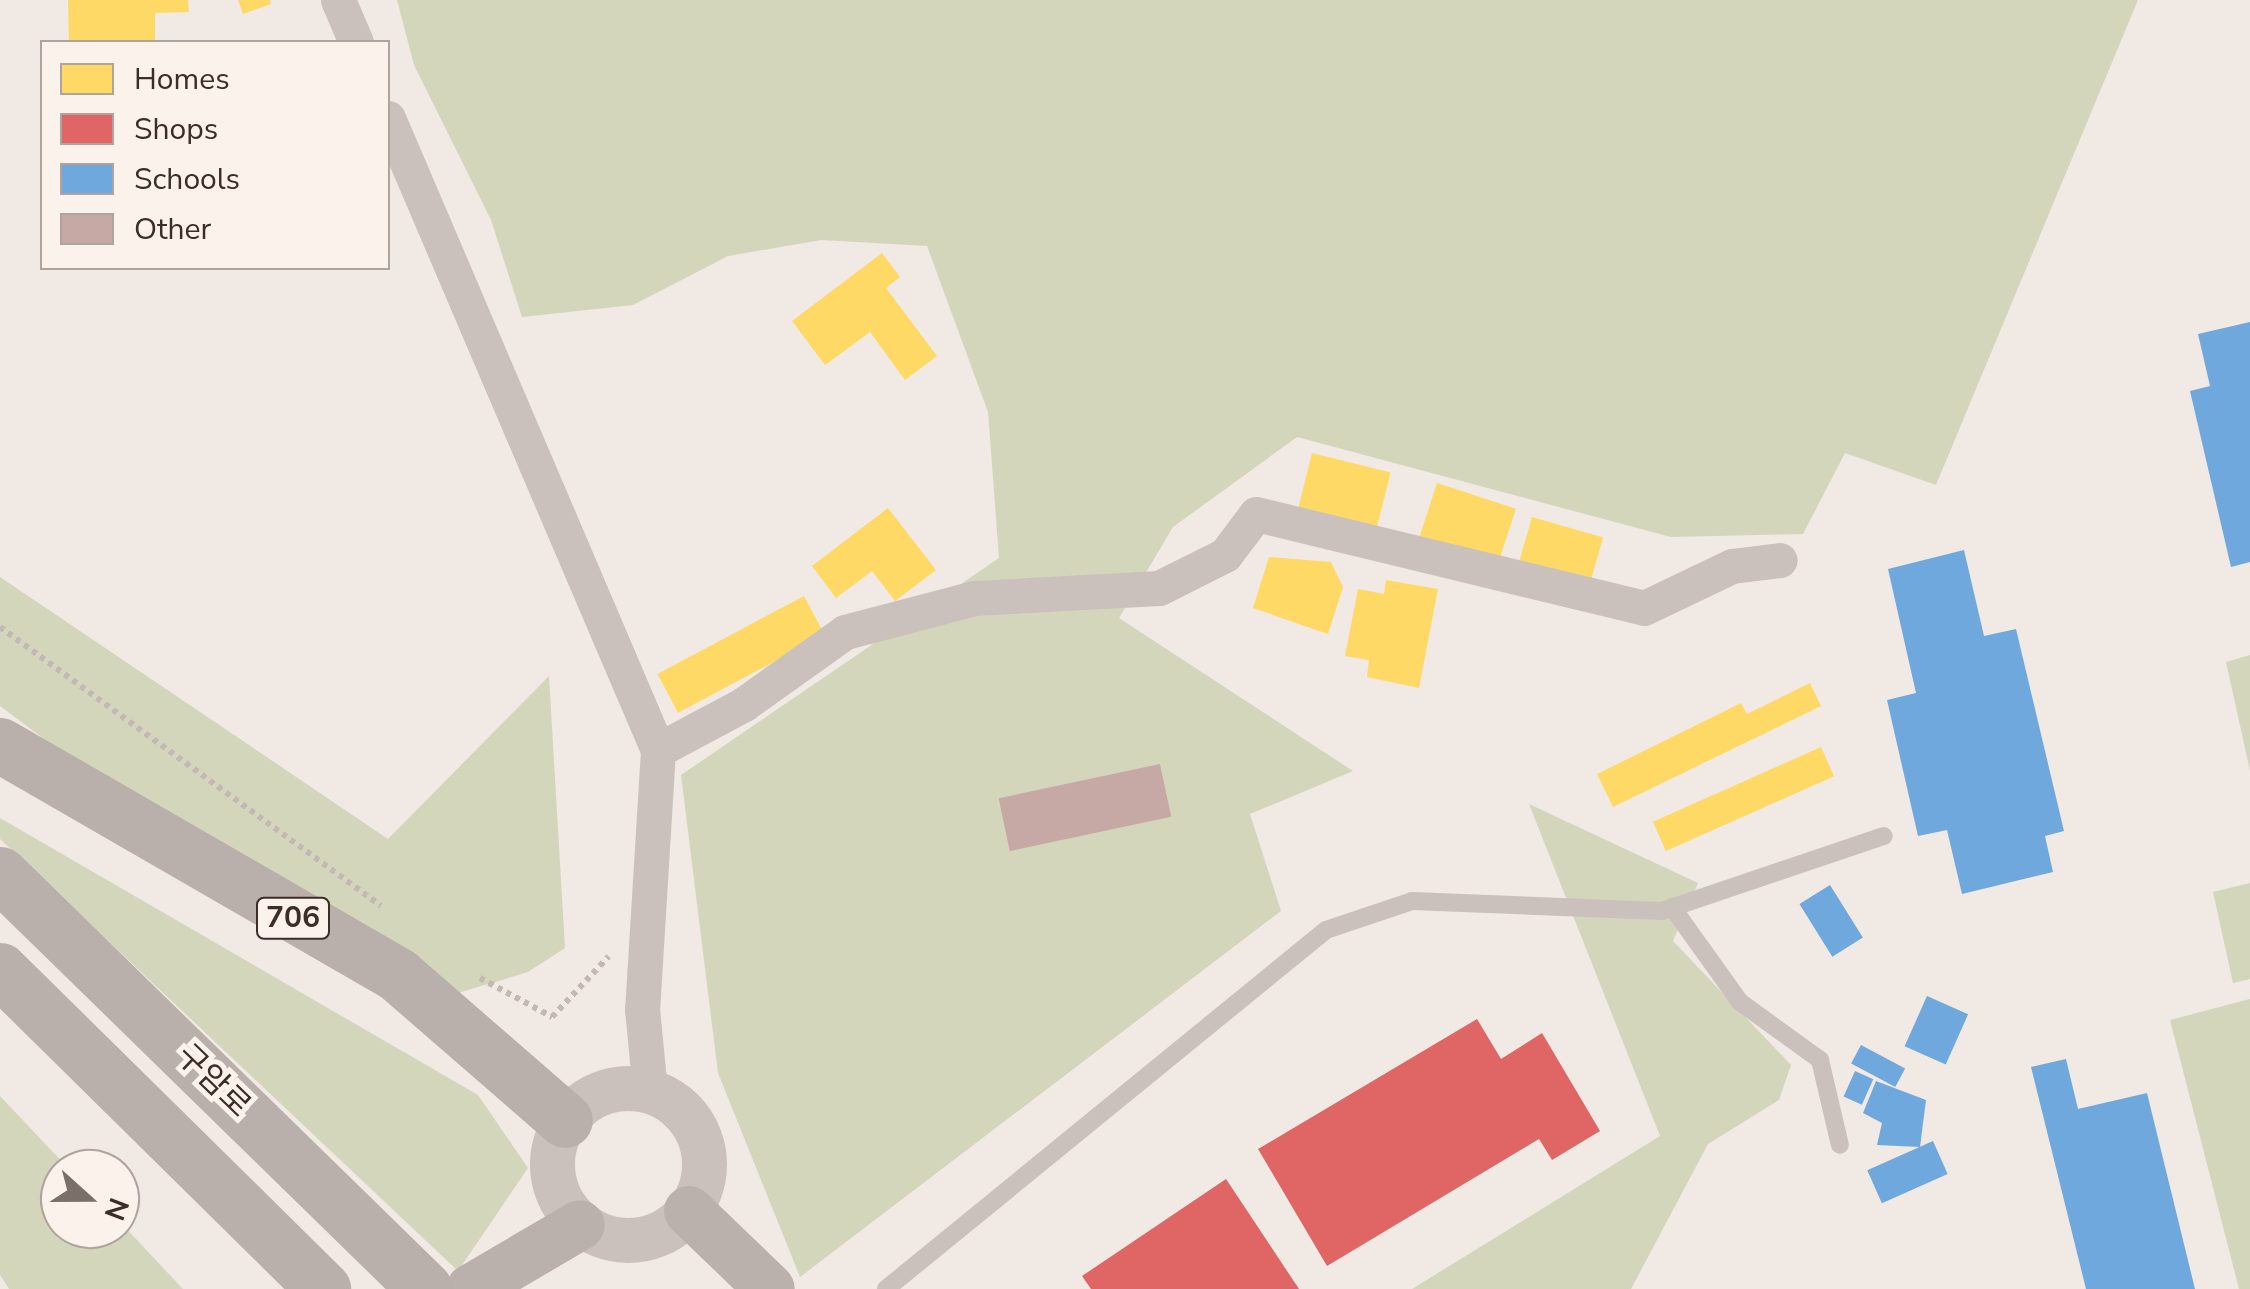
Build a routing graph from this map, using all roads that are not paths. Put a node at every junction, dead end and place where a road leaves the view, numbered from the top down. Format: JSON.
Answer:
{"nodes":[{"id":1,"x":338,"y":0,"type":"edge"},
{"id":2,"x":355,"y":40,"type":"edge"},
{"id":3,"x":390,"y":123,"type":"edge"},
{"id":4,"x":1780,"y":560,"type":"dead end"},
{"id":5,"x":0,"y":745,"type":"edge"},
{"id":6,"x":658,"y":750,"type":"junction"},
{"id":7,"x":1884,"y":836,"type":"dead end"},
{"id":8,"x":0,"y":874,"type":"edge"},
{"id":9,"x":1672,"y":907,"type":"junction"},
{"id":10,"x":0,"y":970,"type":"edge"},
{"id":11,"x":650,"y":1091,"type":"junction"},
{"id":12,"x":565,"y":1120,"type":"junction"},
{"id":13,"x":1840,"y":1145,"type":"dead end"},
{"id":14,"x":689,"y":1210,"type":"junction"},
{"id":15,"x":580,"y":1226,"type":"junction"},
{"id":16,"x":318,"y":1284,"type":"edge"},
{"id":17,"x":425,"y":1289,"type":"edge"},
{"id":18,"x":470,"y":1289,"type":"edge"},
{"id":19,"x":770,"y":1289,"type":"edge"},
{"id":20,"x":886,"y":1289,"type":"edge"}],
"edges":[{"from":1,"to":2,"type":"street"},
{"from":3,"to":6,"type":"street"},
{"from":4,"to":6,"type":"street"},
{"from":5,"to":12,"type":"main road","number":"706"},
{"from":6,"to":11,"type":"street"},
{"from":7,"to":9,"type":"lane"},
{"from":8,"to":17,"type":"main road","name":"구암로"},
{"from":9,"to":13,"type":"lane"},
{"from":9,"to":20,"type":"lane"},
{"from":10,"to":16,"type":"main road"},
{"from":11,"to":12,"type":"street"},
{"from":11,"to":14,"type":"street"},
{"from":12,"to":15,"type":"street"},
{"from":14,"to":15,"type":"street"},
{"from":14,"to":19,"type":"main road"},
{"from":15,"to":18,"type":"main road"}]}
